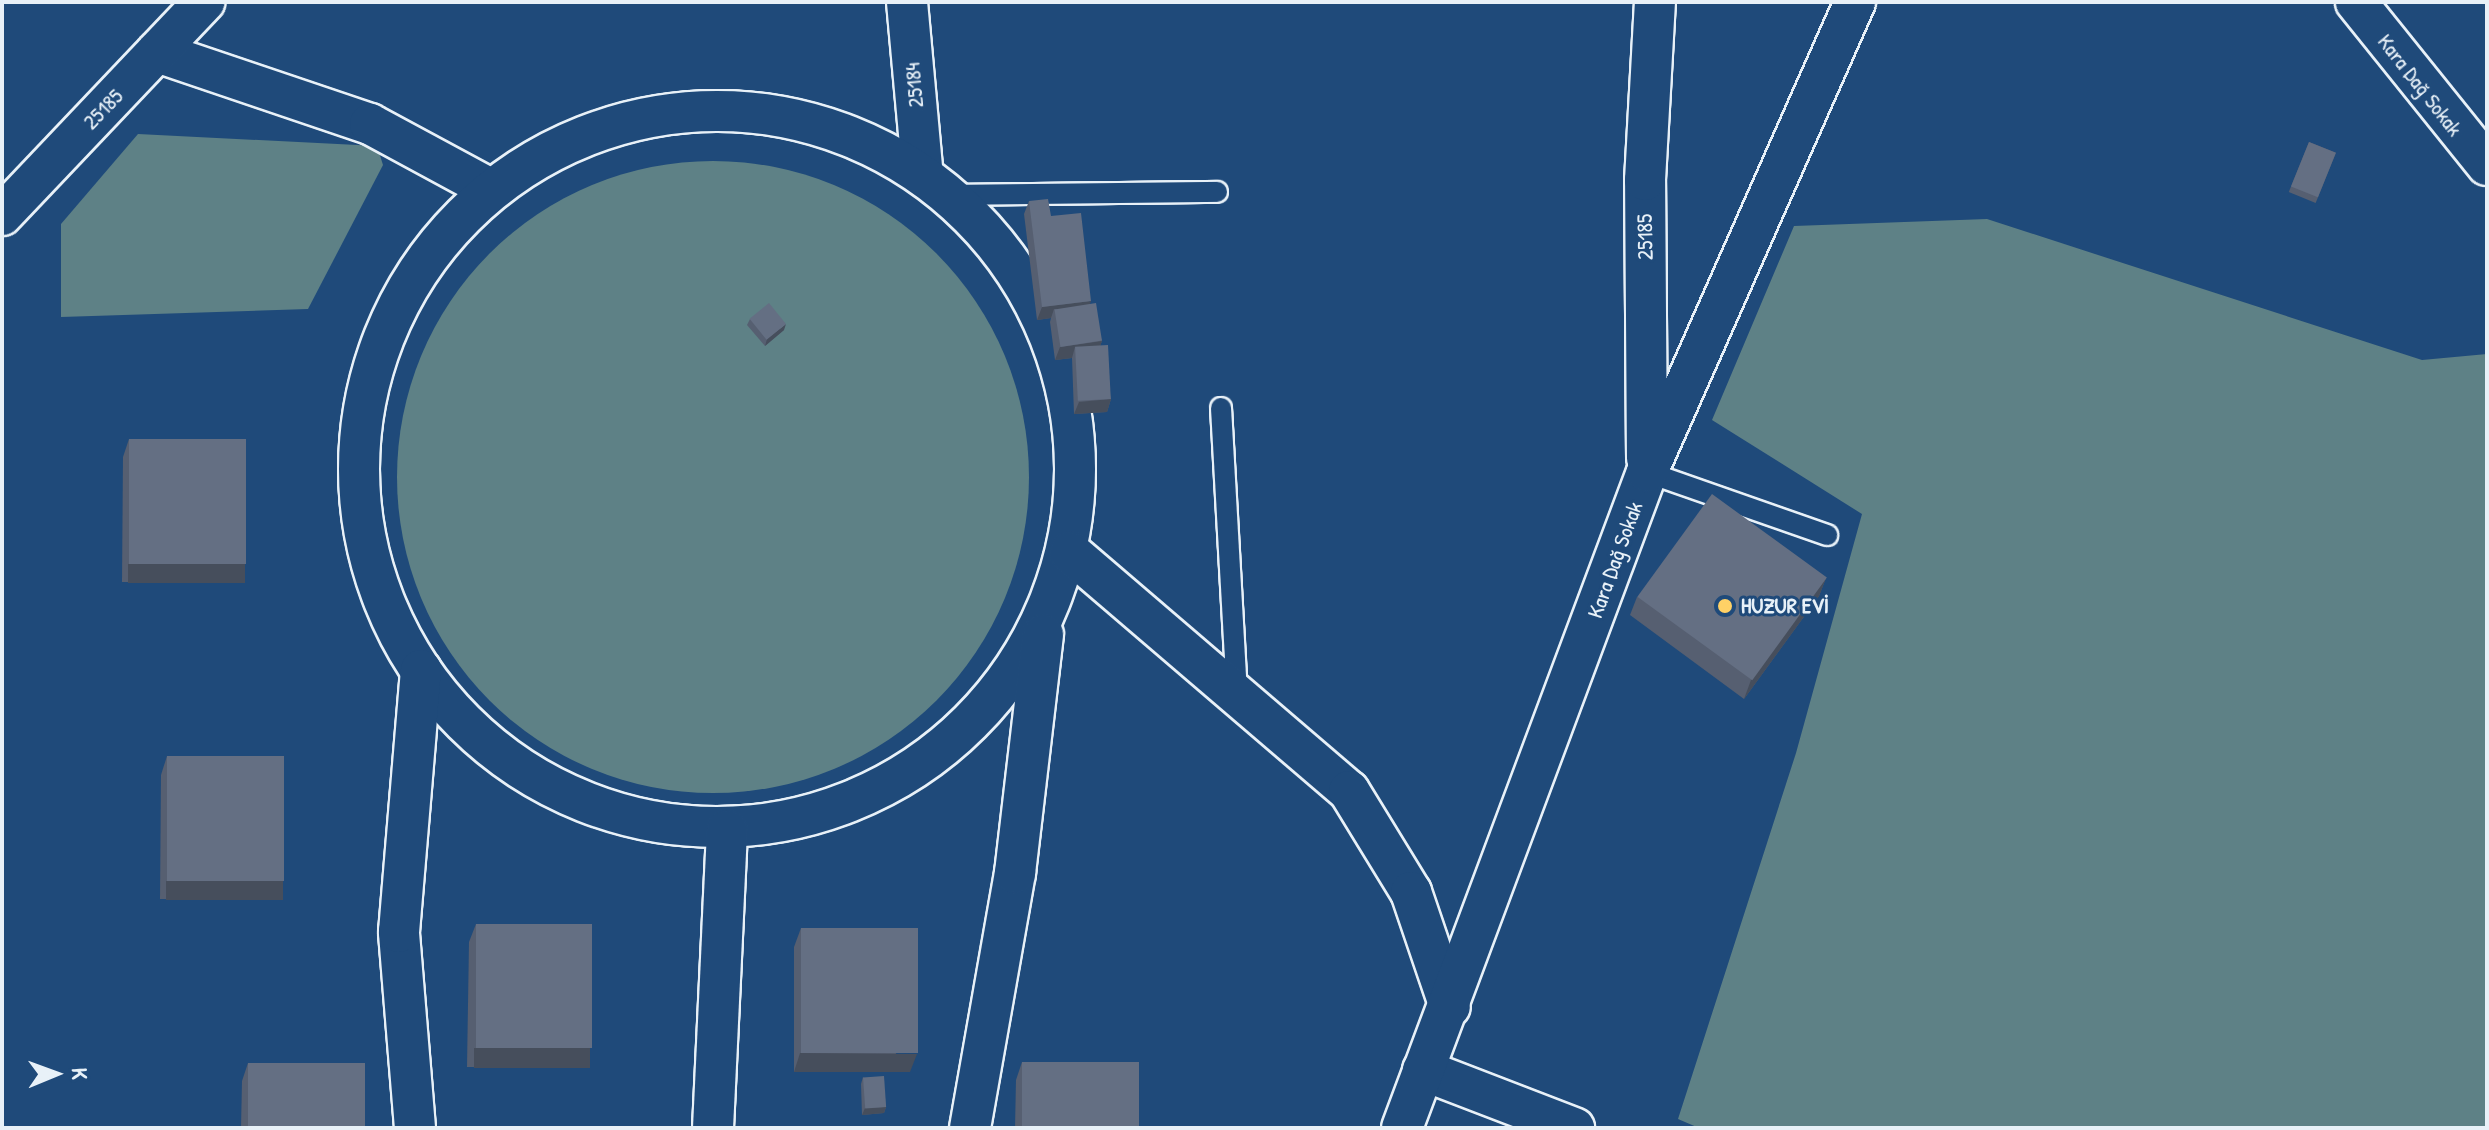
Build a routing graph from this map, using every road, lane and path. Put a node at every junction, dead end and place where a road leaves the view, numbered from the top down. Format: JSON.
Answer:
{"nodes":[{"id":1,"x":204,"y":2,"type":"edge"},
{"id":2,"x":907,"y":2,"type":"edge"},
{"id":3,"x":1655,"y":2,"type":"edge"},
{"id":4,"x":1855,"y":2,"type":"edge"},
{"id":5,"x":2356,"y":2,"type":"edge"},
{"id":6,"x":157,"y":52,"type":"junction"},
{"id":7,"x":2487,"y":165,"type":"edge"},
{"id":8,"x":922,"y":168,"type":"junction"},
{"id":9,"x":490,"y":189,"type":"junction"},
{"id":10,"x":1217,"y":192,"type":"dead end"},
{"id":11,"x":956,"y":195,"type":"junction"},
{"id":12,"x":2,"y":215,"type":"edge"},
{"id":13,"x":1221,"y":408,"type":"dead end"},
{"id":14,"x":1647,"y":472,"type":"junction"},
{"id":15,"x":1827,"y":535,"type":"dead end"},
{"id":16,"x":1070,"y":552,"type":"junction"},
{"id":17,"x":1044,"y":627,"type":"junction"},
{"id":18,"x":421,"y":670,"type":"junction"},
{"id":19,"x":1237,"y":697,"type":"junction"},
{"id":20,"x":727,"y":830,"type":"junction"},
{"id":21,"x":1450,"y":1007,"type":"junction"},
{"id":22,"x":1423,"y":1070,"type":"junction"},
{"id":23,"x":415,"y":1128,"type":"edge"},
{"id":24,"x":713,"y":1128,"type":"edge"},
{"id":25,"x":970,"y":1128,"type":"edge"},
{"id":26,"x":1402,"y":1128,"type":"edge"},
{"id":27,"x":1574,"y":1128,"type":"edge"}],
"edges":[{"from":1,"to":6,"type":"street","name":"25185"},
{"from":2,"to":8,"type":"street","name":"25184"},
{"from":3,"to":14,"type":"street","name":"25185"},
{"from":4,"to":14,"type":"street","name":"Kara Dağ Sokak"},
{"from":5,"to":7,"type":"street","name":"Kara Dağ Sokak"},
{"from":6,"to":9,"type":"street"},
{"from":6,"to":12,"type":"street","name":"25185"},
{"from":8,"to":9,"type":"street"},
{"from":8,"to":11,"type":"street"},
{"from":9,"to":18,"type":"street"},
{"from":10,"to":11,"type":"lane"},
{"from":11,"to":16,"type":"street"},
{"from":13,"to":19,"type":"lane"},
{"from":14,"to":15,"type":"lane"},
{"from":14,"to":21,"type":"street","name":"Kara Dağ Sokak"},
{"from":16,"to":17,"type":"street"},
{"from":16,"to":19,"type":"street"},
{"from":17,"to":20,"type":"street"},
{"from":17,"to":25,"type":"street"},
{"from":18,"to":20,"type":"street"},
{"from":18,"to":23,"type":"street"},
{"from":19,"to":21,"type":"street"},
{"from":20,"to":24,"type":"street"},
{"from":21,"to":22,"type":"street","name":"Kara Dağ Sokak"},
{"from":22,"to":26,"type":"street","name":"Kara Dağ Sokak"},
{"from":22,"to":27,"type":"street"}]}
